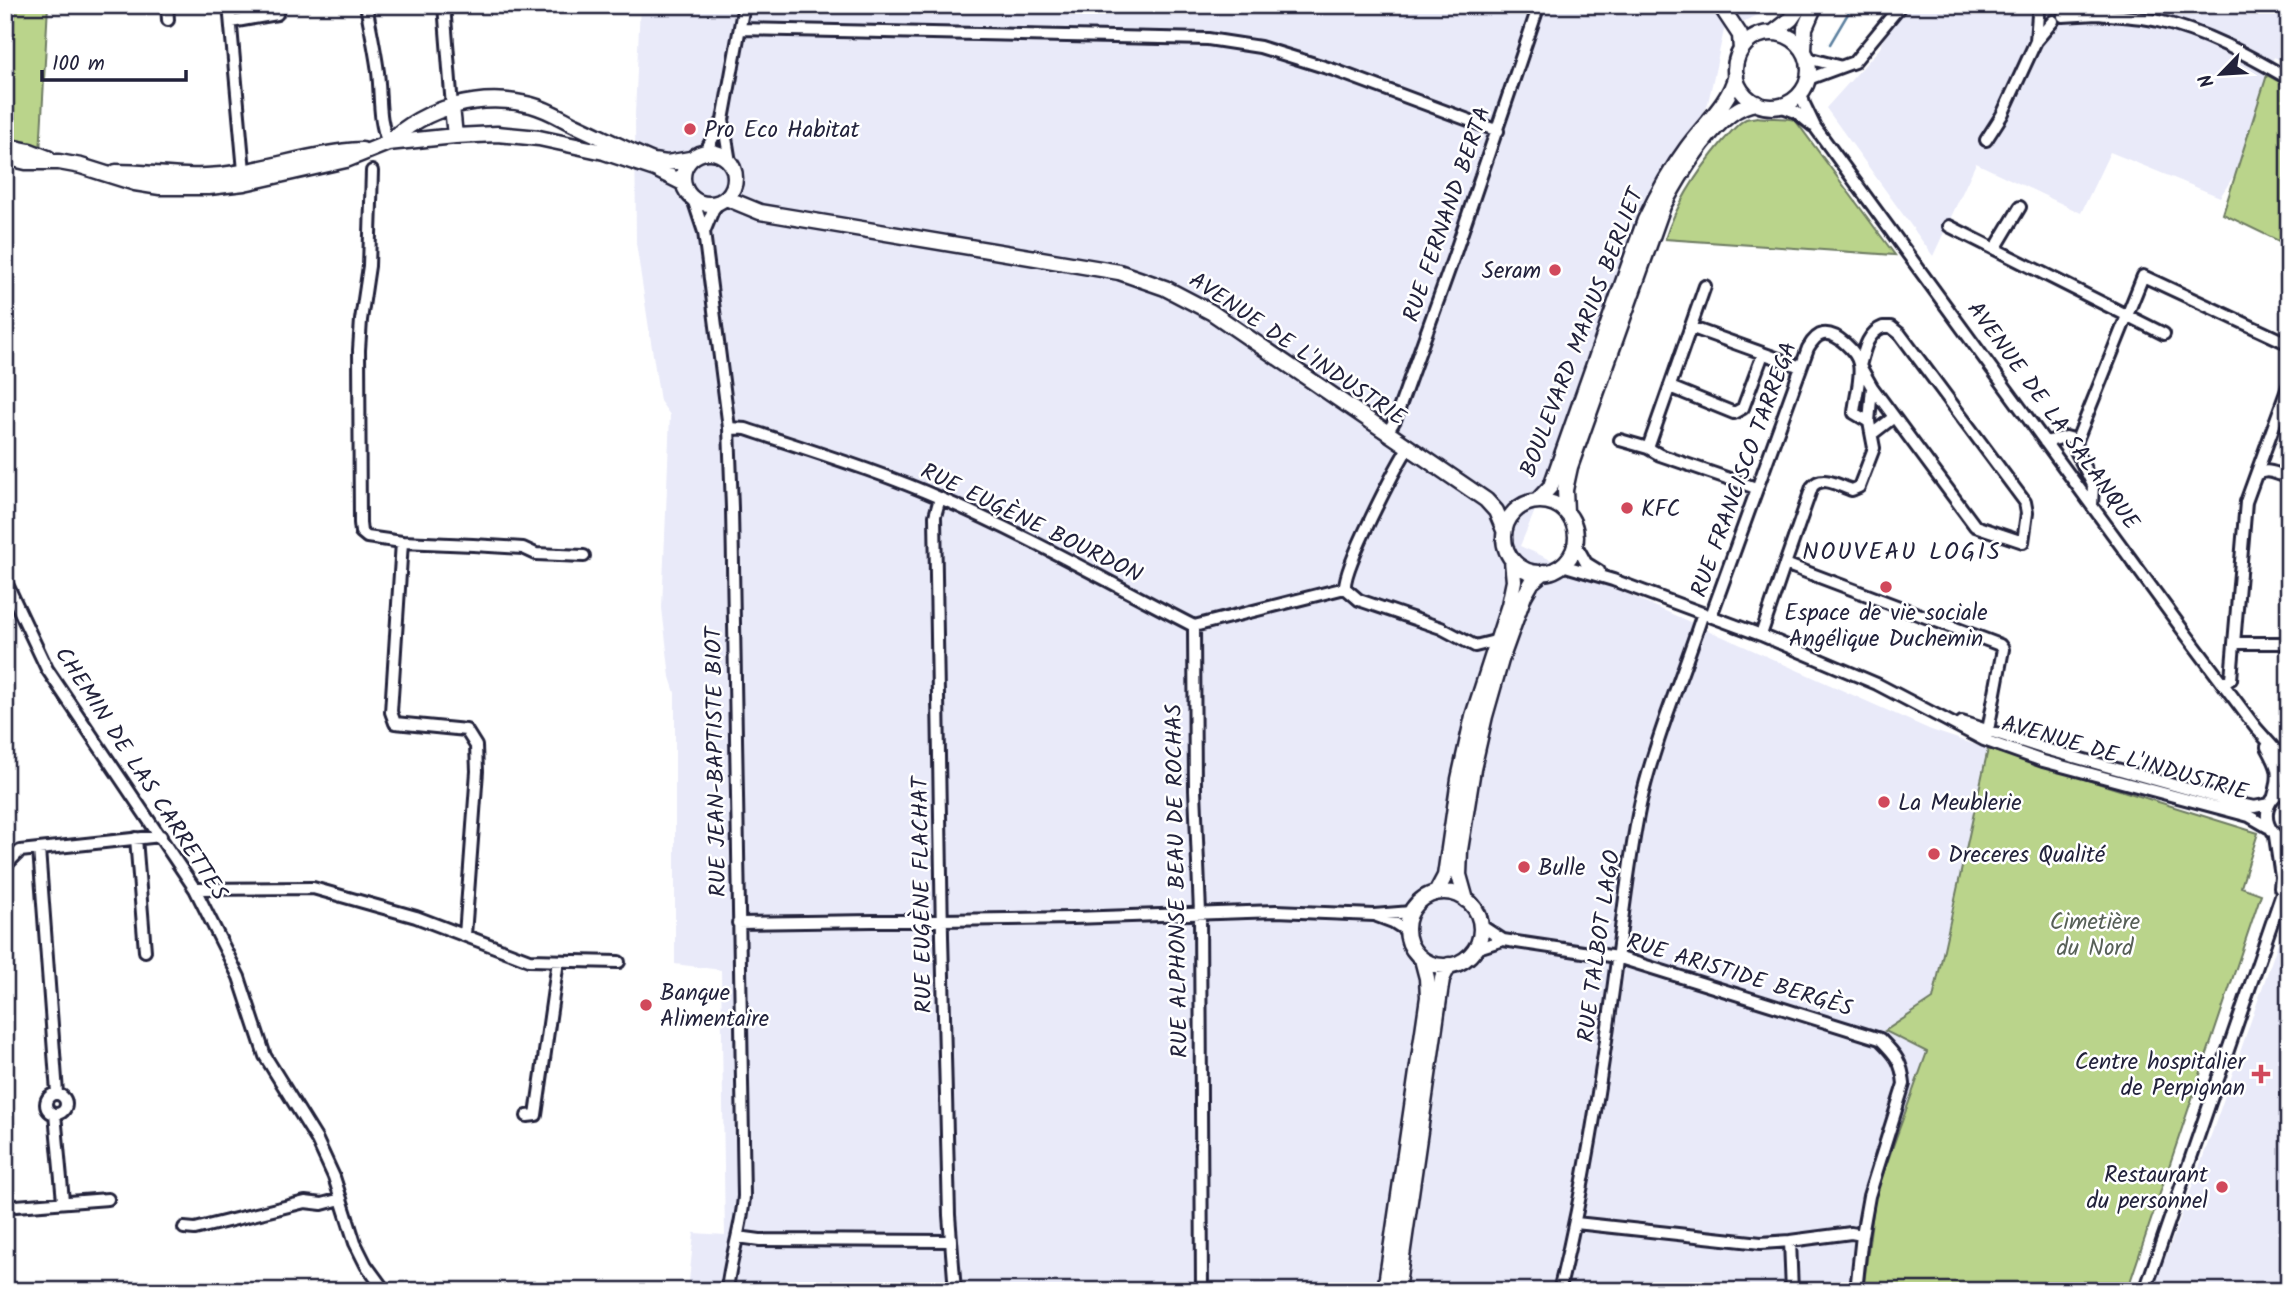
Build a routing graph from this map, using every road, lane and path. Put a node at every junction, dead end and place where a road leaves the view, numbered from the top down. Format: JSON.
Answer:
{"nodes":[{"id":1,"x":167,"y":5,"type":"edge"},
{"id":2,"x":229,"y":5,"type":"edge"},
{"id":3,"x":366,"y":5,"type":"edge"},
{"id":4,"x":444,"y":5,"type":"edge"},
{"id":5,"x":744,"y":5,"type":"edge"},
{"id":6,"x":1539,"y":5,"type":"edge"},
{"id":7,"x":1720,"y":5,"type":"edge"},
{"id":8,"x":1728,"y":5,"type":"edge"},
{"id":9,"x":1801,"y":5,"type":"edge"},
{"id":10,"x":1815,"y":5,"type":"edge"},
{"id":11,"x":1901,"y":5,"type":"edge"},
{"id":12,"x":2081,"y":5,"type":"edge"},
{"id":13,"x":2034,"y":8,"type":"edge"},
{"id":14,"x":277,"y":14,"type":"dead end"},
{"id":15,"x":2061,"y":14,"type":"edge"},
{"id":16,"x":2098,"y":14,"type":"junction"},
{"id":17,"x":168,"y":20,"type":"dead end"},
{"id":18,"x":231,"y":22,"type":"junction"},
{"id":19,"x":741,"y":29,"type":"junction"},
{"id":20,"x":1769,"y":33,"type":"junction"},
{"id":21,"x":2036,"y":41,"type":"junction"},
{"id":22,"x":1741,"y":50,"type":"junction"},
{"id":23,"x":1805,"y":55,"type":"junction"},
{"id":24,"x":1841,"y":67,"type":"junction"},
{"id":25,"x":1736,"y":75,"type":"junction"},
{"id":26,"x":2289,"y":79,"type":"edge"},
{"id":27,"x":1804,"y":85,"type":"junction"},
{"id":28,"x":1757,"y":103,"type":"junction"},
{"id":29,"x":1780,"y":106,"type":"junction"},
{"id":30,"x":452,"y":107,"type":"junction"},
{"id":31,"x":723,"y":120,"type":"junction"},
{"id":32,"x":1815,"y":127,"type":"junction"},
{"id":33,"x":1498,"y":131,"type":"junction"},
{"id":34,"x":455,"y":136,"type":"junction"},
{"id":35,"x":1986,"y":140,"type":"dead end"},
{"id":36,"x":388,"y":143,"type":"junction"},
{"id":37,"x":5,"y":146,"type":"edge"},
{"id":38,"x":370,"y":150,"type":"junction"},
{"id":39,"x":705,"y":152,"type":"junction"},
{"id":40,"x":5,"y":157,"type":"edge"},
{"id":41,"x":690,"y":159,"type":"junction"},
{"id":42,"x":60,"y":162,"type":"junction"},
{"id":43,"x":730,"y":162,"type":"junction"},
{"id":44,"x":100,"y":171,"type":"junction"},
{"id":45,"x":372,"y":171,"type":"dead end"},
{"id":46,"x":244,"y":172,"type":"junction"},
{"id":47,"x":735,"y":180,"type":"junction"},
{"id":48,"x":683,"y":183,"type":"junction"},
{"id":49,"x":693,"y":199,"type":"junction"},
{"id":50,"x":723,"y":200,"type":"junction"},
{"id":51,"x":2020,"y":207,"type":"dead end"},
{"id":52,"x":782,"y":215,"type":"junction"},
{"id":53,"x":1949,"y":226,"type":"dead end"},
{"id":54,"x":704,"y":232,"type":"junction"},
{"id":55,"x":1995,"y":249,"type":"junction"},
{"id":56,"x":1705,"y":286,"type":"dead end"},
{"id":57,"x":2127,"y":317,"type":"junction"},
{"id":58,"x":1690,"y":327,"type":"junction"},
{"id":59,"x":2164,"y":334,"type":"dead end"},
{"id":60,"x":2289,"y":344,"type":"edge"},
{"id":61,"x":1763,"y":355,"type":"junction"},
{"id":62,"x":1860,"y":366,"type":"junction"},
{"id":63,"x":1801,"y":367,"type":"junction"},
{"id":64,"x":2289,"y":384,"type":"edge"},
{"id":65,"x":1670,"y":387,"type":"junction"},
{"id":66,"x":1872,"y":387,"type":"junction"},
{"id":67,"x":1894,"y":417,"type":"junction"},
{"id":68,"x":1869,"y":422,"type":"junction"},
{"id":69,"x":729,"y":428,"type":"junction"},
{"id":70,"x":1387,"y":433,"type":"junction"},
{"id":71,"x":1872,"y":434,"type":"junction"},
{"id":72,"x":1620,"y":440,"type":"dead end"},
{"id":73,"x":2045,"y":442,"type":"junction"},
{"id":74,"x":2077,"y":445,"type":"junction"},
{"id":75,"x":1408,"y":448,"type":"junction"},
{"id":76,"x":1648,"y":448,"type":"junction"},
{"id":77,"x":2060,"y":461,"type":"junction"},
{"id":78,"x":2256,"y":475,"type":"junction"},
{"id":79,"x":2289,"y":478,"type":"edge"},
{"id":80,"x":1756,"y":488,"type":"junction"},
{"id":81,"x":940,"y":498,"type":"junction"},
{"id":82,"x":1486,"y":500,"type":"junction"},
{"id":83,"x":1538,"y":500,"type":"junction"},
{"id":84,"x":1520,"y":506,"type":"junction"},
{"id":85,"x":2092,"y":506,"type":"junction"},
{"id":86,"x":1566,"y":512,"type":"junction"},
{"id":87,"x":1504,"y":530,"type":"junction"},
{"id":88,"x":402,"y":542,"type":"junction"},
{"id":89,"x":1575,"y":543,"type":"junction"},
{"id":90,"x":584,"y":556,"type":"dead end"},
{"id":91,"x":1512,"y":560,"type":"junction"},
{"id":92,"x":1785,"y":564,"type":"junction"},
{"id":93,"x":1562,"y":565,"type":"junction"},
{"id":94,"x":1545,"y":572,"type":"junction"},
{"id":95,"x":5,"y":580,"type":"edge"},
{"id":96,"x":1613,"y":580,"type":"junction"},
{"id":97,"x":1345,"y":588,"type":"junction"},
{"id":98,"x":1707,"y":615,"type":"junction"},
{"id":99,"x":1194,"y":626,"type":"junction"},
{"id":100,"x":1761,"y":635,"type":"junction"},
{"id":101,"x":1496,"y":641,"type":"junction"},
{"id":102,"x":2234,"y":643,"type":"junction"},
{"id":103,"x":2289,"y":643,"type":"edge"},
{"id":104,"x":2223,"y":684,"type":"junction"},
{"id":105,"x":2256,"y":729,"type":"junction"},
{"id":106,"x":1986,"y":735,"type":"junction"},
{"id":107,"x":2289,"y":765,"type":"edge"},
{"id":108,"x":2083,"y":766,"type":"junction"},
{"id":109,"x":2289,"y":789,"type":"edge"},
{"id":110,"x":2271,"y":800,"type":"junction"},
{"id":111,"x":2272,"y":831,"type":"junction"},
{"id":112,"x":161,"y":836,"type":"junction"},
{"id":113,"x":136,"y":838,"type":"junction"},
{"id":114,"x":2289,"y":842,"type":"edge"},
{"id":115,"x":39,"y":849,"type":"junction"},
{"id":116,"x":5,"y":866,"type":"edge"},
{"id":117,"x":2289,"y":873,"type":"edge"},
{"id":118,"x":195,"y":889,"type":"junction"},
{"id":119,"x":1436,"y":893,"type":"junction"},
{"id":120,"x":2279,"y":898,"type":"junction"},
{"id":121,"x":1466,"y":900,"type":"junction"},
{"id":122,"x":1410,"y":912,"type":"junction"},
{"id":123,"x":1200,"y":913,"type":"junction"},
{"id":124,"x":1374,"y":915,"type":"junction"},
{"id":125,"x":943,"y":919,"type":"junction"},
{"id":126,"x":738,"y":923,"type":"junction"},
{"id":127,"x":1480,"y":925,"type":"junction"},
{"id":128,"x":1407,"y":931,"type":"junction"},
{"id":129,"x":465,"y":935,"type":"junction"},
{"id":130,"x":1503,"y":940,"type":"junction"},
{"id":131,"x":1475,"y":949,"type":"junction"},
{"id":132,"x":145,"y":951,"type":"dead end"},
{"id":133,"x":1617,"y":957,"type":"junction"},
{"id":134,"x":1422,"y":959,"type":"junction"},
{"id":135,"x":558,"y":961,"type":"junction"},
{"id":136,"x":619,"y":962,"type":"dead end"},
{"id":137,"x":1449,"y":965,"type":"junction"},
{"id":138,"x":527,"y":1116,"type":"dead end"},
{"id":139,"x":108,"y":1199,"type":"dead end"},
{"id":140,"x":341,"y":1199,"type":"junction"},
{"id":141,"x":63,"y":1201,"type":"junction"},
{"id":142,"x":16,"y":1206,"type":"dead end"},
{"id":143,"x":1576,"y":1223,"type":"junction"},
{"id":144,"x":184,"y":1228,"type":"dead end"},
{"id":145,"x":1862,"y":1235,"type":"junction"},
{"id":146,"x":738,"y":1237,"type":"junction"},
{"id":147,"x":951,"y":1241,"type":"junction"},
{"id":148,"x":1790,"y":1241,"type":"junction"},
{"id":149,"x":385,"y":1291,"type":"edge"},
{"id":150,"x":727,"y":1291,"type":"edge"},
{"id":151,"x":955,"y":1291,"type":"edge"},
{"id":152,"x":1202,"y":1291,"type":"edge"},
{"id":153,"x":1385,"y":1291,"type":"edge"},
{"id":154,"x":1397,"y":1291,"type":"edge"},
{"id":155,"x":1559,"y":1291,"type":"edge"},
{"id":156,"x":1792,"y":1291,"type":"edge"},
{"id":157,"x":1856,"y":1291,"type":"edge"},
{"id":158,"x":2145,"y":1291,"type":"edge"}],
"edges":[{"from":1,"to":17,"type":"street"},
{"from":2,"to":18,"type":"street"},
{"from":3,"to":36,"type":"street"},
{"from":4,"to":30,"type":"street"},
{"from":5,"to":19,"type":"street"},
{"from":6,"to":33,"type":"street","name":"RUE FERNAND BERTA"},
{"from":7,"to":22,"type":"main road"},
{"from":8,"to":20,"type":"main road"},
{"from":9,"to":20,"type":"main road"},
{"from":10,"to":23,"type":"main road"},
{"from":11,"to":24,"type":"street"},
{"from":12,"to":16,"type":"street"},
{"from":13,"to":15,"type":"street"},
{"from":13,"to":21,"type":"street"},
{"from":14,"to":18,"type":"street"},
{"from":15,"to":16,"type":"street"},
{"from":15,"to":21,"type":"street"},
{"from":16,"to":26,"type":"street"},
{"from":18,"to":46,"type":"street"},
{"from":19,"to":31,"type":"street"},
{"from":19,"to":33,"type":"street"},
{"from":20,"to":22,"type":"main road"},
{"from":20,"to":23,"type":"main road"},
{"from":21,"to":35,"type":"street"},
{"from":22,"to":25,"type":"main road"},
{"from":23,"to":24,"type":"street"},
{"from":23,"to":27,"type":"main road"},
{"from":24,"to":27,"type":"street"},
{"from":25,"to":28,"type":"main road"},
{"from":25,"to":83,"type":"main road","name":"BOULEVARD MARIUS BERLIET"},
{"from":27,"to":29,"type":"main road"},
{"from":27,"to":32,"type":"street","name":"AVENUE DE LA SALANQUE"},
{"from":28,"to":29,"type":"main road"},
{"from":28,"to":86,"type":"main road","name":"BOULEVARD MARIUS BERLIET"},
{"from":29,"to":32,"type":"street","name":"AVENUE DE LA SALANQUE"},
{"from":30,"to":34,"type":"main road"},
{"from":30,"to":36,"type":"main road"},
{"from":30,"to":41,"type":"main road"},
{"from":31,"to":39,"type":"street"},
{"from":31,"to":43,"type":"street"},
{"from":32,"to":73,"type":"street","name":"AVENUE DE LA SALANQUE"},
{"from":33,"to":70,"type":"street","name":"RUE FERNAND BERTA"},
{"from":34,"to":36,"type":"main road"},
{"from":34,"to":48,"type":"main road"},
{"from":36,"to":38,"type":"main road"},
{"from":37,"to":42,"type":"main road"},
{"from":38,"to":44,"type":"main road"},
{"from":38,"to":46,"type":"main road"},
{"from":39,"to":41,"type":"main road"},
{"from":39,"to":43,"type":"main road"},
{"from":40,"to":42,"type":"main road"},
{"from":41,"to":48,"type":"main road"},
{"from":42,"to":44,"type":"main road"},
{"from":43,"to":47,"type":"main road"},
{"from":44,"to":46,"type":"main road"},
{"from":45,"to":88,"type":"street"},
{"from":47,"to":50,"type":"main road"},
{"from":47,"to":52,"type":"main road","name":"AVENUE DE L'INDUSTRIE"},
{"from":48,"to":49,"type":"main road"},
{"from":49,"to":50,"type":"main road"},
{"from":49,"to":54,"type":"street","name":"RUE JEAN-BAPTISTE BIOT"},
{"from":50,"to":52,"type":"main road","name":"AVENUE DE L'INDUSTRIE"},
{"from":50,"to":54,"type":"street"},
{"from":51,"to":55,"type":"street"},
{"from":52,"to":70,"type":"main road","name":"AVENUE DE L'INDUSTRIE"},
{"from":53,"to":55,"type":"street"},
{"from":54,"to":69,"type":"street","name":"RUE JEAN-BAPTISTE BIOT"},
{"from":55,"to":57,"type":"street"},
{"from":56,"to":58,"type":"street"},
{"from":57,"to":59,"type":"street"},
{"from":57,"to":60,"type":"street"},
{"from":57,"to":74,"type":"street"},
{"from":58,"to":61,"type":"street"},
{"from":58,"to":65,"type":"street"},
{"from":61,"to":63,"type":"street"},
{"from":61,"to":65,"type":"street"},
{"from":62,"to":63,"type":"street","name":"RUE FRANCISCO TARREGA"},
{"from":62,"to":66,"type":"street","name":"RUE FRANCISCO TARREGA"},
{"from":62,"to":67,"type":"street","name":"RUE FRANCISCO TARREGA"},
{"from":62,"to":68,"type":"street"},
{"from":63,"to":80,"type":"street","name":"RUE FRANCISCO TARREGA"},
{"from":64,"to":78,"type":"street"},
{"from":65,"to":76,"type":"street"},
{"from":66,"to":67,"type":"street","name":"RUE FRANCISCO TARREGA"},
{"from":66,"to":68,"type":"street"},
{"from":67,"to":71,"type":"street"},
{"from":68,"to":71,"type":"street"},
{"from":69,"to":81,"type":"street","name":"RUE EUGÈNE BOURDON"},
{"from":69,"to":126,"type":"street","name":"RUE JEAN-BAPTISTE BIOT"},
{"from":70,"to":75,"type":"main road","name":"AVENUE DE L'INDUSTRIE"},
{"from":71,"to":92,"type":"street"},
{"from":72,"to":76,"type":"street"},
{"from":73,"to":74,"type":"street"},
{"from":73,"to":77,"type":"street","name":"AVENUE DE LA SALANQUE"},
{"from":74,"to":77,"type":"street"},
{"from":74,"to":85,"type":"street"},
{"from":75,"to":82,"type":"main road","name":"AVENUE DE L'INDUSTRIE"},
{"from":75,"to":97,"type":"street"},
{"from":76,"to":80,"type":"street"},
{"from":77,"to":85,"type":"street","name":"AVENUE DE LA SALANQUE"},
{"from":78,"to":79,"type":"street"},
{"from":78,"to":102,"type":"street"},
{"from":80,"to":98,"type":"street","name":"RUE FRANCISCO TARREGA"},
{"from":81,"to":99,"type":"street","name":"RUE EUGÈNE BOURDON"},
{"from":81,"to":125,"type":"street","name":"RUE EUGÈNE FLACHAT"},
{"from":82,"to":84,"type":"main road","name":"AVENUE DE L'INDUSTRIE"},
{"from":82,"to":87,"type":"main road","name":"AVENUE DE L'INDUSTRIE"},
{"from":83,"to":84,"type":"main road"},
{"from":83,"to":86,"type":"main road"},
{"from":84,"to":87,"type":"main road"},
{"from":85,"to":104,"type":"street","name":"AVENUE DE LA SALANQUE"},
{"from":86,"to":89,"type":"main road"},
{"from":87,"to":91,"type":"main road"},
{"from":88,"to":90,"type":"street"},
{"from":88,"to":129,"type":"street"},
{"from":89,"to":93,"type":"main road"},
{"from":89,"to":96,"type":"street","name":"AVENUE DE L'INDUSTRIE"},
{"from":91,"to":94,"type":"main road"},
{"from":91,"to":101,"type":"main road"},
{"from":92,"to":100,"type":"street"},
{"from":92,"to":106,"type":"street"},
{"from":93,"to":94,"type":"main road"},
{"from":93,"to":96,"type":"street","name":"AVENUE DE L'INDUSTRIE"},
{"from":94,"to":121,"type":"main road"},
{"from":95,"to":112,"type":"street","name":"CHEMIN DE LAS CARRETTES"},
{"from":96,"to":98,"type":"street","name":"AVENUE DE L'INDUSTRIE"},
{"from":97,"to":99,"type":"street"},
{"from":97,"to":101,"type":"street"},
{"from":98,"to":100,"type":"street","name":"AVENUE DE L'INDUSTRIE"},
{"from":98,"to":133,"type":"street","name":"RUE TALBOT LAGO"},
{"from":99,"to":123,"type":"street","name":"RUE ALPHONSE BEAU DE ROCHAS"},
{"from":100,"to":106,"type":"street","name":"AVENUE DE L'INDUSTRIE"},
{"from":101,"to":119,"type":"main road"},
{"from":102,"to":103,"type":"street"},
{"from":102,"to":104,"type":"street"},
{"from":104,"to":105,"type":"street","name":"AVENUE DE LA SALANQUE"},
{"from":105,"to":107,"type":"street","name":"AVENUE DE LA SALANQUE"},
{"from":105,"to":110,"type":"street","name":"AVENUE DE LA SALANQUE"},
{"from":106,"to":108,"type":"street","name":"AVENUE DE L'INDUSTRIE"},
{"from":108,"to":110,"type":"street","name":"AVENUE DE L'INDUSTRIE"},
{"from":108,"to":111,"type":"street","name":"AVENUE DE L'INDUSTRIE"},
{"from":109,"to":110,"type":"street"},
{"from":110,"to":111,"type":"street","name":"AVENUE DE LA SALANQUE"},
{"from":111,"to":114,"type":"street","name":"AVENUE DE L'INDUSTRIE"},
{"from":111,"to":120,"type":"street","name":"AVENUE DE LA SALANQUE"},
{"from":112,"to":113,"type":"street"},
{"from":112,"to":118,"type":"street","name":"CHEMIN DE LAS CARRETTES"},
{"from":113,"to":115,"type":"street"},
{"from":113,"to":132,"type":"street"},
{"from":115,"to":116,"type":"street"},
{"from":115,"to":141,"type":"street"},
{"from":117,"to":120,"type":"street"},
{"from":118,"to":129,"type":"street"},
{"from":118,"to":140,"type":"street","name":"CHEMIN DE LAS CARRETTES"},
{"from":119,"to":121,"type":"main road"},
{"from":119,"to":122,"type":"main road"},
{"from":120,"to":158,"type":"street"},
{"from":121,"to":127,"type":"main road"},
{"from":122,"to":124,"type":"street"},
{"from":122,"to":128,"type":"main road"},
{"from":123,"to":124,"type":"street"},
{"from":123,"to":125,"type":"street"},
{"from":123,"to":152,"type":"street","name":"RUE ALPHONSE BEAU DE ROCHAS"},
{"from":124,"to":128,"type":"street"},
{"from":125,"to":126,"type":"street"},
{"from":125,"to":147,"type":"street","name":"RUE EUGÈNE FLACHAT"},
{"from":126,"to":146,"type":"street","name":"RUE JEAN-BAPTISTE BIOT"},
{"from":127,"to":130,"type":"street","name":"RUE ARISTIDE BERGÈS"},
{"from":127,"to":131,"type":"main road"},
{"from":128,"to":134,"type":"main road"},
{"from":129,"to":135,"type":"street"},
{"from":130,"to":131,"type":"street","name":"RUE ARISTIDE BERGÈS"},
{"from":130,"to":133,"type":"street","name":"RUE ARISTIDE BERGÈS"},
{"from":131,"to":137,"type":"main road"},
{"from":133,"to":143,"type":"street","name":"RUE TALBOT LAGO"},
{"from":133,"to":145,"type":"street","name":"RUE ARISTIDE BERGÈS"},
{"from":134,"to":137,"type":"main road"},
{"from":134,"to":153,"type":"main road"},
{"from":135,"to":136,"type":"street"},
{"from":135,"to":138,"type":"street"},
{"from":137,"to":154,"type":"main road"},
{"from":139,"to":141,"type":"street"},
{"from":140,"to":144,"type":"street"},
{"from":140,"to":149,"type":"street","name":"CHEMIN DE LAS CARRETTES"},
{"from":141,"to":142,"type":"street"},
{"from":143,"to":148,"type":"street"},
{"from":143,"to":155,"type":"street","name":"RUE TALBOT LAGO"},
{"from":145,"to":148,"type":"street"},
{"from":145,"to":157,"type":"street"},
{"from":146,"to":147,"type":"street"},
{"from":146,"to":150,"type":"street","name":"RUE JEAN-BAPTISTE BIOT"},
{"from":147,"to":151,"type":"street","name":"RUE EUGÈNE FLACHAT"},
{"from":148,"to":156,"type":"street"}]}
